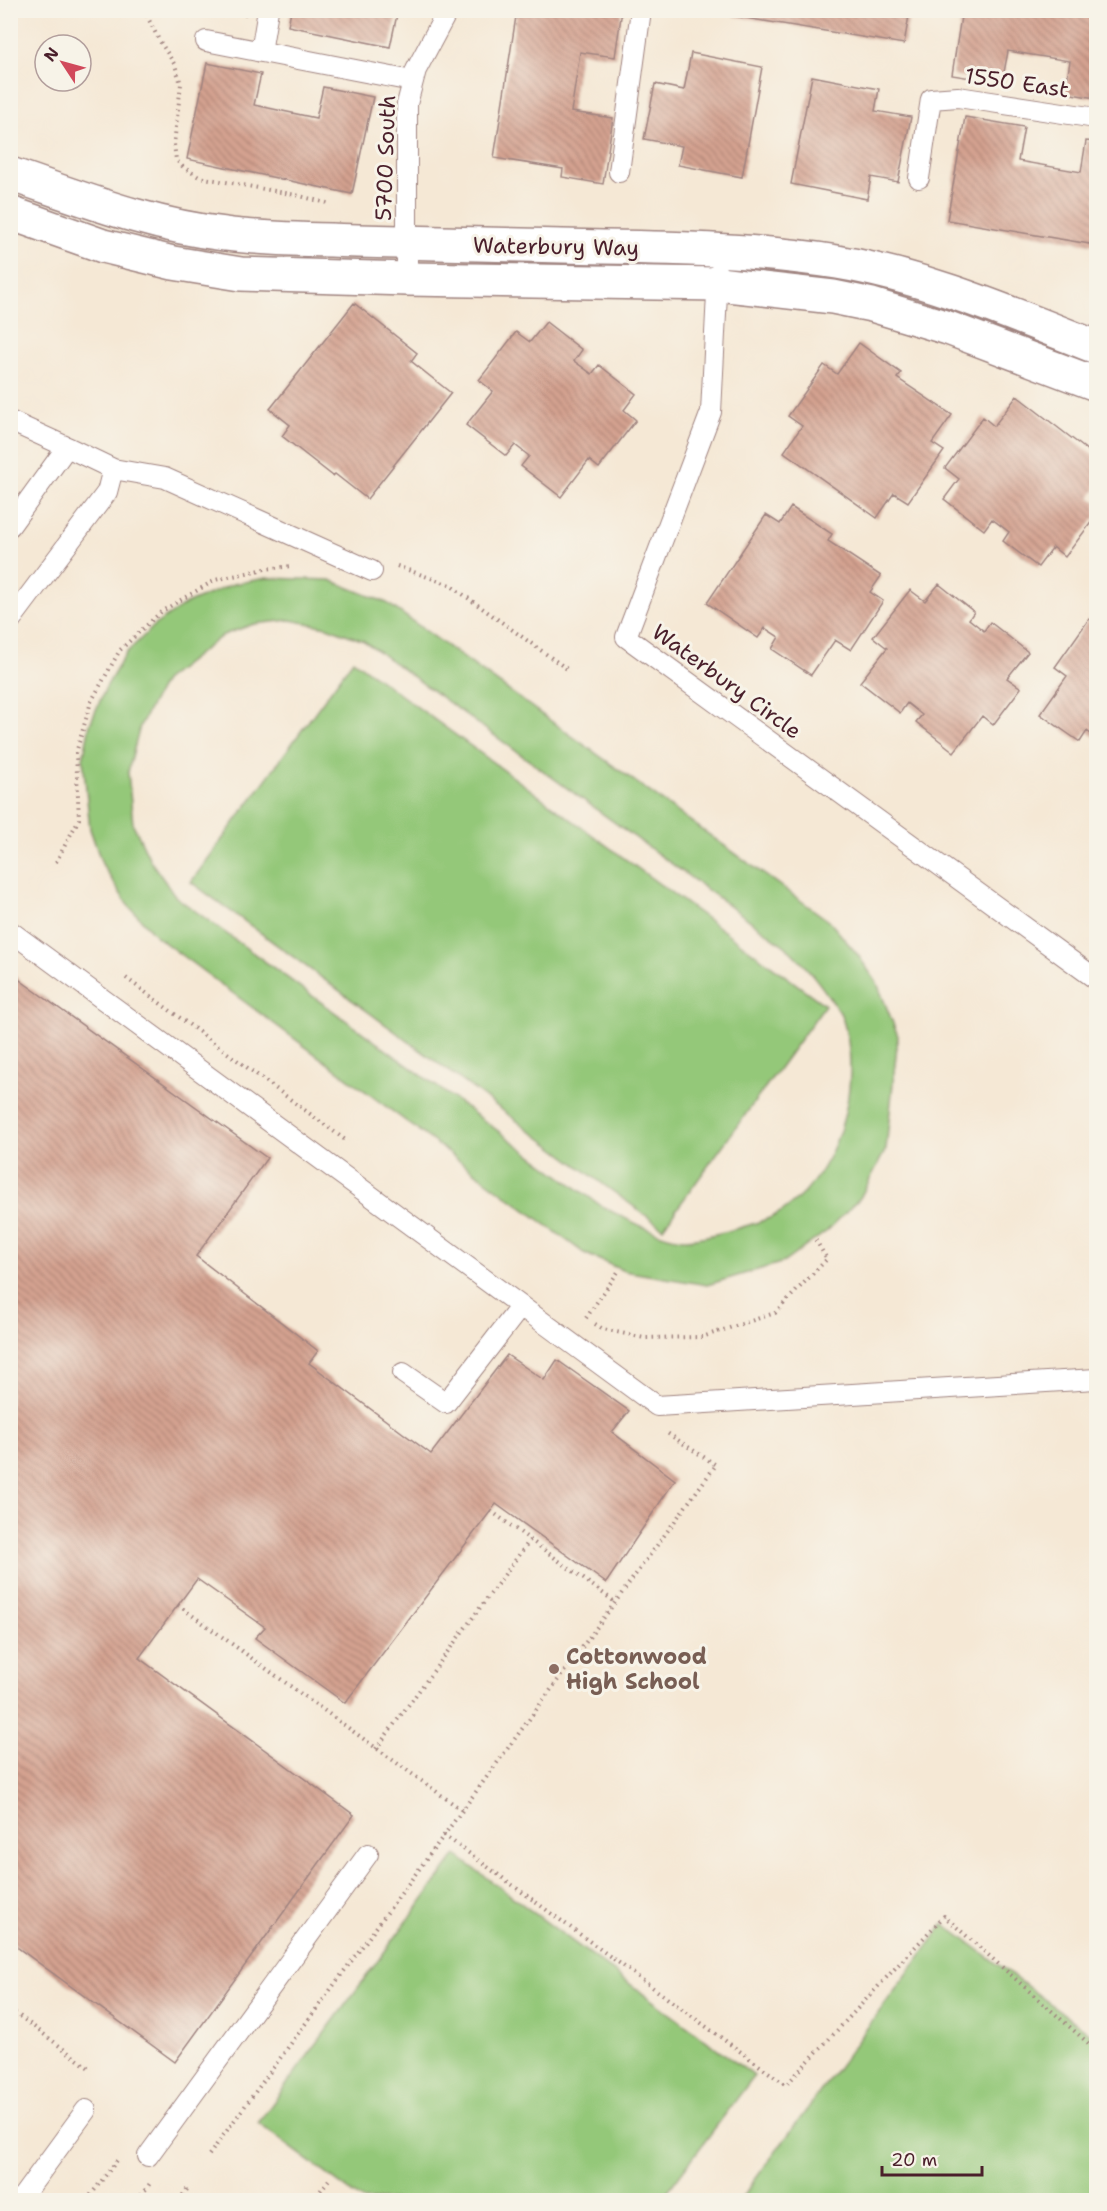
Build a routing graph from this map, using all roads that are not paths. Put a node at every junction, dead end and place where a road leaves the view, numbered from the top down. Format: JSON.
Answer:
{"nodes":[{"id":1,"x":268,"y":10,"type":"edge"},
{"id":2,"x":448,"y":10,"type":"edge"},
{"id":3,"x":641,"y":10,"type":"edge"},
{"id":4,"x":207,"y":41,"type":"dead end"},
{"id":5,"x":261,"y":52,"type":"junction"},
{"id":6,"x":412,"y":81,"type":"junction"},
{"id":7,"x":1096,"y":118,"type":"edge"},
{"id":8,"x":619,"y":172,"type":"dead end"},
{"id":9,"x":10,"y":174,"type":"edge"},
{"id":10,"x":919,"y":178,"type":"dead end"},
{"id":11,"x":10,"y":213,"type":"edge"},
{"id":12,"x":407,"y":242,"type":"junction"},
{"id":13,"x":719,"y":251,"type":"junction"},
{"id":14,"x":407,"y":279,"type":"junction"},
{"id":15,"x":718,"y":284,"type":"junction"},
{"id":16,"x":1096,"y":347,"type":"edge"},
{"id":17,"x":1096,"y":384,"type":"edge"},
{"id":18,"x":10,"y":422,"type":"edge"},
{"id":19,"x":67,"y":447,"type":"junction"},
{"id":20,"x":112,"y":469,"type":"junction"},
{"id":21,"x":10,"y":526,"type":"edge"},
{"id":22,"x":372,"y":571,"type":"dead end"},
{"id":23,"x":10,"y":621,"type":"edge"},
{"id":24,"x":10,"y":931,"type":"edge"},
{"id":25,"x":1096,"y":979,"type":"edge"},
{"id":26,"x":521,"y":1306,"type":"junction"},
{"id":27,"x":403,"y":1373,"type":"dead end"},
{"id":28,"x":1096,"y":1379,"type":"edge"},
{"id":29,"x":368,"y":1854,"type":"dead end"},
{"id":30,"x":86,"y":2110,"type":"dead end"},
{"id":31,"x":148,"y":2156,"type":"dead end"},
{"id":32,"x":20,"y":2200,"type":"edge"}],
"edges":[{"from":1,"to":5,"type":"lane"},
{"from":2,"to":6,"type":"lane","name":"5700 South"},
{"from":3,"to":8,"type":"lane"},
{"from":4,"to":5,"type":"lane"},
{"from":5,"to":6,"type":"lane"},
{"from":6,"to":12,"type":"lane","name":"5700 South"},
{"from":7,"to":10,"type":"lane","name":"1550 East"},
{"from":9,"to":12,"type":"street","name":"Waterbury Way"},
{"from":11,"to":14,"type":"street","name":"Waterbury Way"},
{"from":12,"to":13,"type":"street","name":"Waterbury Way"},
{"from":12,"to":14,"type":"lane","name":"5700 South"},
{"from":13,"to":15,"type":"lane","name":"Waterbury Circle"},
{"from":13,"to":16,"type":"street","name":"Waterbury Way"},
{"from":14,"to":15,"type":"street","name":"Waterbury Way"},
{"from":15,"to":17,"type":"street","name":"Waterbury Way"},
{"from":15,"to":25,"type":"lane","name":"Waterbury Circle"},
{"from":18,"to":19,"type":"lane"},
{"from":19,"to":20,"type":"lane"},
{"from":19,"to":21,"type":"lane"},
{"from":20,"to":22,"type":"lane"},
{"from":20,"to":23,"type":"lane"},
{"from":24,"to":26,"type":"lane"},
{"from":26,"to":27,"type":"lane"},
{"from":26,"to":28,"type":"lane"},
{"from":29,"to":31,"type":"lane"},
{"from":30,"to":32,"type":"lane"}]}
